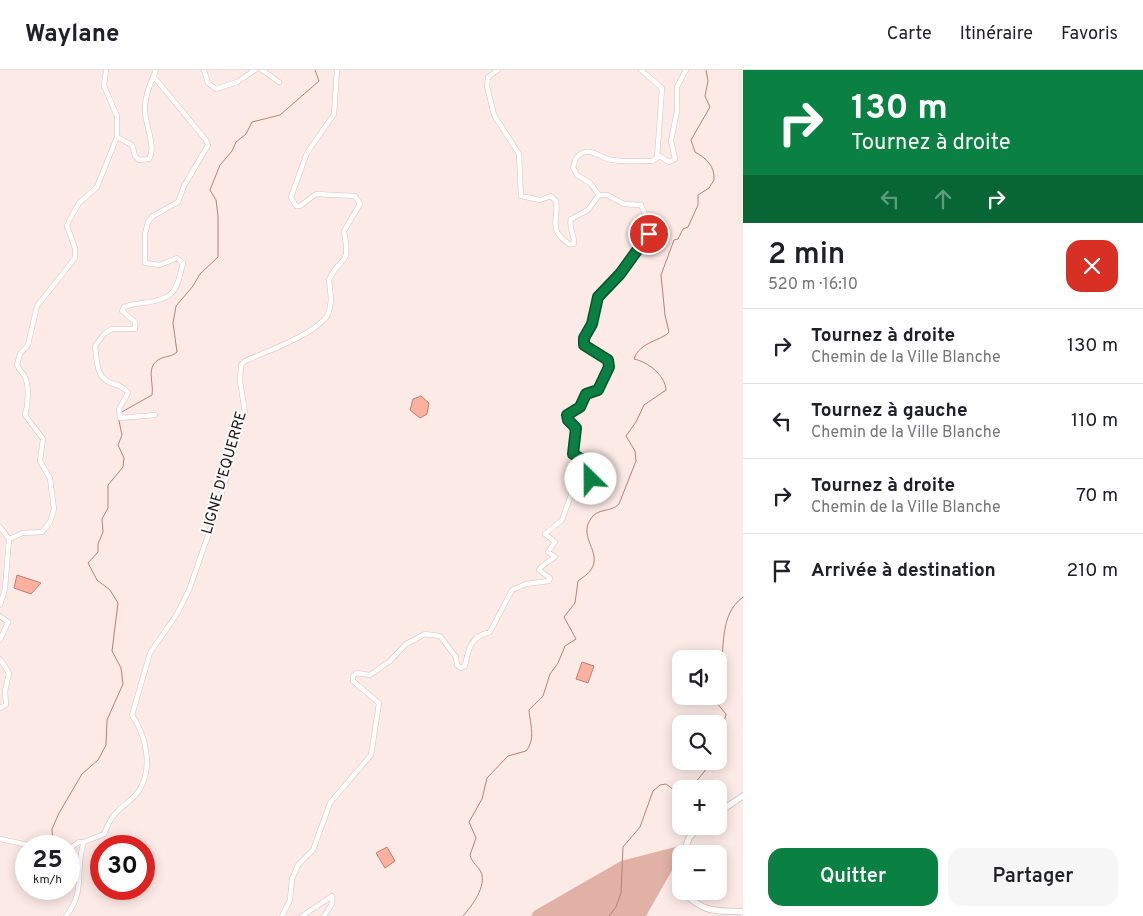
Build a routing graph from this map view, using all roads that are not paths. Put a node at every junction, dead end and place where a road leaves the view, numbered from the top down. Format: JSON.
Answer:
{"nodes":[{"id":1,"x":106,"y":70,"type":"edge"},
{"id":2,"x":156,"y":70,"type":"edge"},
{"id":3,"x":204,"y":70,"type":"edge"},
{"id":4,"x":256,"y":70,"type":"edge"},
{"id":5,"x":262,"y":70,"type":"edge"},
{"id":6,"x":337,"y":70,"type":"edge"},
{"id":7,"x":498,"y":70,"type":"edge"},
{"id":8,"x":641,"y":70,"type":"edge"},
{"id":9,"x":686,"y":70,"type":"edge"},
{"id":10,"x":154,"y":77,"type":"junction"},
{"id":11,"x":279,"y":82,"type":"dead end"},
{"id":12,"x":117,"y":137,"type":"junction"},
{"id":13,"x":658,"y":155,"type":"junction"},
{"id":14,"x":599,"y":196,"type":"junction"},
{"id":15,"x":155,"y":415,"type":"dead end"},
{"id":16,"x":0,"y":527,"type":"edge"},
{"id":17,"x":9,"y":539,"type":"junction"},
{"id":18,"x":0,"y":604,"type":"edge"},
{"id":19,"x":0,"y":616,"type":"edge"},
{"id":20,"x":0,"y":640,"type":"edge"},
{"id":21,"x":0,"y":659,"type":"edge"},
{"id":22,"x":0,"y":708,"type":"edge"},
{"id":23,"x":743,"y":796,"type":"edge"},
{"id":24,"x":727,"y":807,"type":"edge"},
{"id":25,"x":0,"y":839,"type":"edge"},
{"id":26,"x":15,"y":842,"type":"edge"},
{"id":27,"x":80,"y":842,"type":"edge"},
{"id":28,"x":84,"y":842,"type":"junction"},
{"id":29,"x":692,"y":900,"type":"edge"},
{"id":30,"x":743,"y":912,"type":"edge"},
{"id":31,"x":66,"y":916,"type":"edge"},
{"id":32,"x":282,"y":916,"type":"edge"},
{"id":33,"x":302,"y":916,"type":"edge"},
{"id":34,"x":324,"y":916,"type":"edge"}],
"edges":[{"from":1,"to":12,"type":"street"},
{"from":2,"to":10,"type":"street"},
{"from":3,"to":4,"type":"street"},
{"from":5,"to":11,"type":"street"},
{"from":6,"to":28,"type":"street","name":"LIGNE D'EQUERRE"},
{"from":7,"to":14,"type":"street"},
{"from":8,"to":13,"type":"street"},
{"from":9,"to":13,"type":"street"},
{"from":10,"to":12,"type":"street"},
{"from":10,"to":15,"type":"street"},
{"from":12,"to":17,"type":"street"},
{"from":13,"to":14,"type":"street"},
{"from":14,"to":32,"type":"street"},
{"from":16,"to":17,"type":"street"},
{"from":17,"to":18,"type":"street"},
{"from":19,"to":20,"type":"street"},
{"from":21,"to":22,"type":"street"},
{"from":23,"to":24,"type":"main road"},
{"from":25,"to":26,"type":"street"},
{"from":27,"to":28,"type":"street"},
{"from":28,"to":31,"type":"street"},
{"from":29,"to":30,"type":"main road"},
{"from":33,"to":34,"type":"street"}]}
